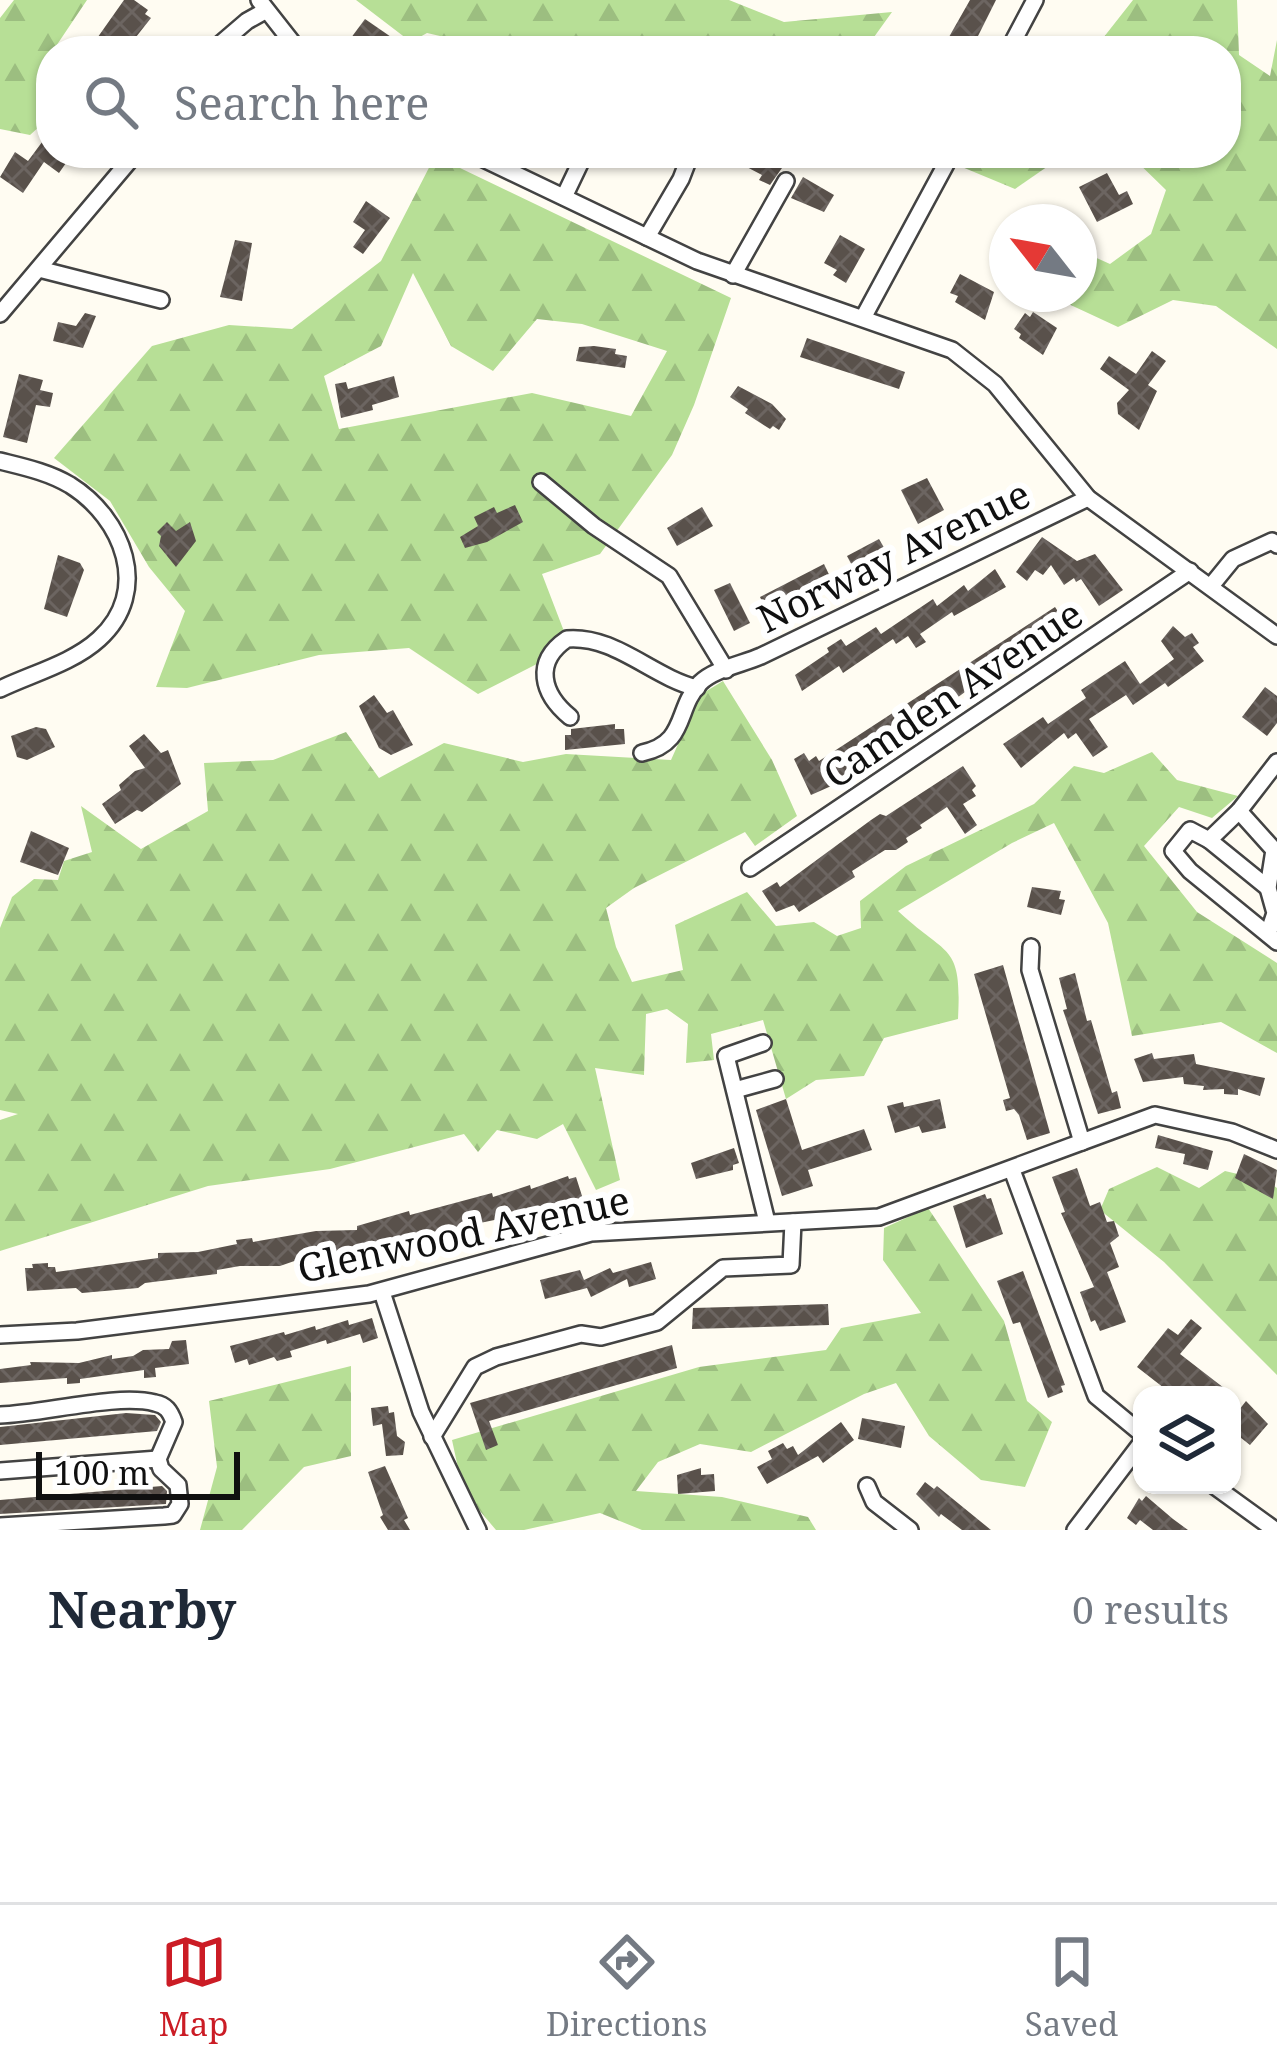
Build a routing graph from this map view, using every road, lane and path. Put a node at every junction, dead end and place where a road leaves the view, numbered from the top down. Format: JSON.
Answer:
{"nodes":[{"id":1,"x":1035,"y":0,"type":"edge"},
{"id":2,"x":264,"y":4,"type":"edge"},
{"id":3,"x":230,"y":36,"type":"edge"},
{"id":4,"x":288,"y":36,"type":"edge"},
{"id":5,"x":1016,"y":36,"type":"edge"},
{"id":6,"x":123,"y":168,"type":"edge"},
{"id":7,"x":503,"y":168,"type":"edge"},
{"id":8,"x":578,"y":168,"type":"edge"},
{"id":9,"x":685,"y":168,"type":"edge"},
{"id":10,"x":944,"y":168,"type":"edge"},
{"id":11,"x":786,"y":181,"type":"dead end"},
{"id":12,"x":564,"y":197,"type":"junction"},
{"id":13,"x":647,"y":237,"type":"junction"},
{"id":14,"x":38,"y":269,"type":"junction"},
{"id":15,"x":733,"y":275,"type":"junction"},
{"id":16,"x":161,"y":300,"type":"dead end"},
{"id":17,"x":0,"y":314,"type":"edge"},
{"id":18,"x":863,"y":318,"type":"junction"},
{"id":19,"x":0,"y":460,"type":"edge"},
{"id":20,"x":541,"y":482,"type":"dead end"},
{"id":21,"x":1088,"y":498,"type":"junction"},
{"id":22,"x":1277,"y":545,"type":"edge"},
{"id":23,"x":1190,"y":571,"type":"junction"},
{"id":24,"x":1210,"y":586,"type":"junction"},
{"id":25,"x":1277,"y":636,"type":"edge"},
{"id":26,"x":726,"y":670,"type":"junction"},
{"id":27,"x":697,"y":688,"type":"junction"},
{"id":28,"x":0,"y":689,"type":"edge"},
{"id":29,"x":570,"y":717,"type":"dead end"},
{"id":30,"x":642,"y":753,"type":"dead end"},
{"id":31,"x":1277,"y":762,"type":"edge"},
{"id":32,"x":1239,"y":811,"type":"junction"},
{"id":33,"x":1209,"y":840,"type":"junction"},
{"id":34,"x":750,"y":868,"type":"dead end"},
{"id":35,"x":1268,"y":888,"type":"junction"},
{"id":36,"x":1276,"y":913,"type":"edge"},
{"id":37,"x":1272,"y":938,"type":"edge"},
{"id":38,"x":1031,"y":947,"type":"dead end"},
{"id":39,"x":763,"y":1043,"type":"dead end"},
{"id":40,"x":775,"y":1079,"type":"dead end"},
{"id":41,"x":735,"y":1090,"type":"junction"},
{"id":42,"x":1082,"y":1142,"type":"junction"},
{"id":43,"x":1277,"y":1150,"type":"edge"},
{"id":44,"x":1012,"y":1169,"type":"junction"},
{"id":45,"x":767,"y":1222,"type":"junction"},
{"id":46,"x":793,"y":1222,"type":"junction"},
{"id":47,"x":382,"y":1292,"type":"junction"},
{"id":48,"x":0,"y":1335,"type":"edge"},
{"id":49,"x":0,"y":1415,"type":"edge"},
{"id":50,"x":1133,"y":1430,"type":"edge"},
{"id":51,"x":432,"y":1437,"type":"junction"},
{"id":52,"x":1133,"y":1450,"type":"edge"},
{"id":53,"x":158,"y":1459,"type":"junction"},
{"id":54,"x":0,"y":1471,"type":"edge"},
{"id":55,"x":867,"y":1486,"type":"dead end"},
{"id":56,"x":1225,"y":1494,"type":"edge"},
{"id":57,"x":0,"y":1526,"type":"edge"},
{"id":58,"x":478,"y":1530,"type":"edge"},
{"id":59,"x":910,"y":1530,"type":"edge"},
{"id":60,"x":1075,"y":1530,"type":"edge"},
{"id":61,"x":1275,"y":1530,"type":"edge"}],
"edges":[{"from":1,"to":5,"type":"street"},
{"from":2,"to":3,"type":"street"},
{"from":2,"to":4,"type":"street"},
{"from":6,"to":14,"type":"street"},
{"from":7,"to":12,"type":"street"},
{"from":8,"to":12,"type":"street"},
{"from":9,"to":13,"type":"street"},
{"from":10,"to":18,"type":"street"},
{"from":11,"to":15,"type":"street"},
{"from":12,"to":13,"type":"street"},
{"from":13,"to":15,"type":"street"},
{"from":14,"to":16,"type":"street"},
{"from":14,"to":17,"type":"street"},
{"from":15,"to":18,"type":"street"},
{"from":18,"to":21,"type":"street"},
{"from":19,"to":28,"type":"street"},
{"from":20,"to":26,"type":"street"},
{"from":21,"to":23,"type":"street"},
{"from":21,"to":26,"type":"street","name":"Norway Avenue"},
{"from":22,"to":24,"type":"street"},
{"from":23,"to":24,"type":"street"},
{"from":23,"to":34,"type":"street","name":"Camden Avenue"},
{"from":24,"to":25,"type":"street"},
{"from":26,"to":27,"type":"street","name":"Norway Avenue"},
{"from":27,"to":29,"type":"street"},
{"from":27,"to":30,"type":"street"},
{"from":31,"to":32,"type":"street"},
{"from":32,"to":33,"type":"street"},
{"from":32,"to":35,"type":"street"},
{"from":33,"to":35,"type":"street"},
{"from":33,"to":37,"type":"street"},
{"from":35,"to":36,"type":"street"},
{"from":36,"to":37,"type":"street"},
{"from":38,"to":42,"type":"street"},
{"from":39,"to":41,"type":"street"},
{"from":40,"to":41,"type":"street"},
{"from":41,"to":45,"type":"street"},
{"from":42,"to":43,"type":"street","name":"Glenwood Avenue"},
{"from":42,"to":44,"type":"street","name":"Glenwood Avenue"},
{"from":44,"to":46,"type":"street","name":"Glenwood Avenue"},
{"from":44,"to":50,"type":"street"},
{"from":45,"to":46,"type":"street","name":"Glenwood Avenue"},
{"from":45,"to":47,"type":"street","name":"Glenwood Avenue"},
{"from":46,"to":51,"type":"street"},
{"from":47,"to":48,"type":"street","name":"Glenwood Avenue"},
{"from":47,"to":51,"type":"street"},
{"from":49,"to":53,"type":"street"},
{"from":51,"to":58,"type":"street"},
{"from":52,"to":60,"type":"street"},
{"from":53,"to":54,"type":"street"},
{"from":53,"to":57,"type":"street"},
{"from":55,"to":59,"type":"street"},
{"from":56,"to":61,"type":"street"}]}
